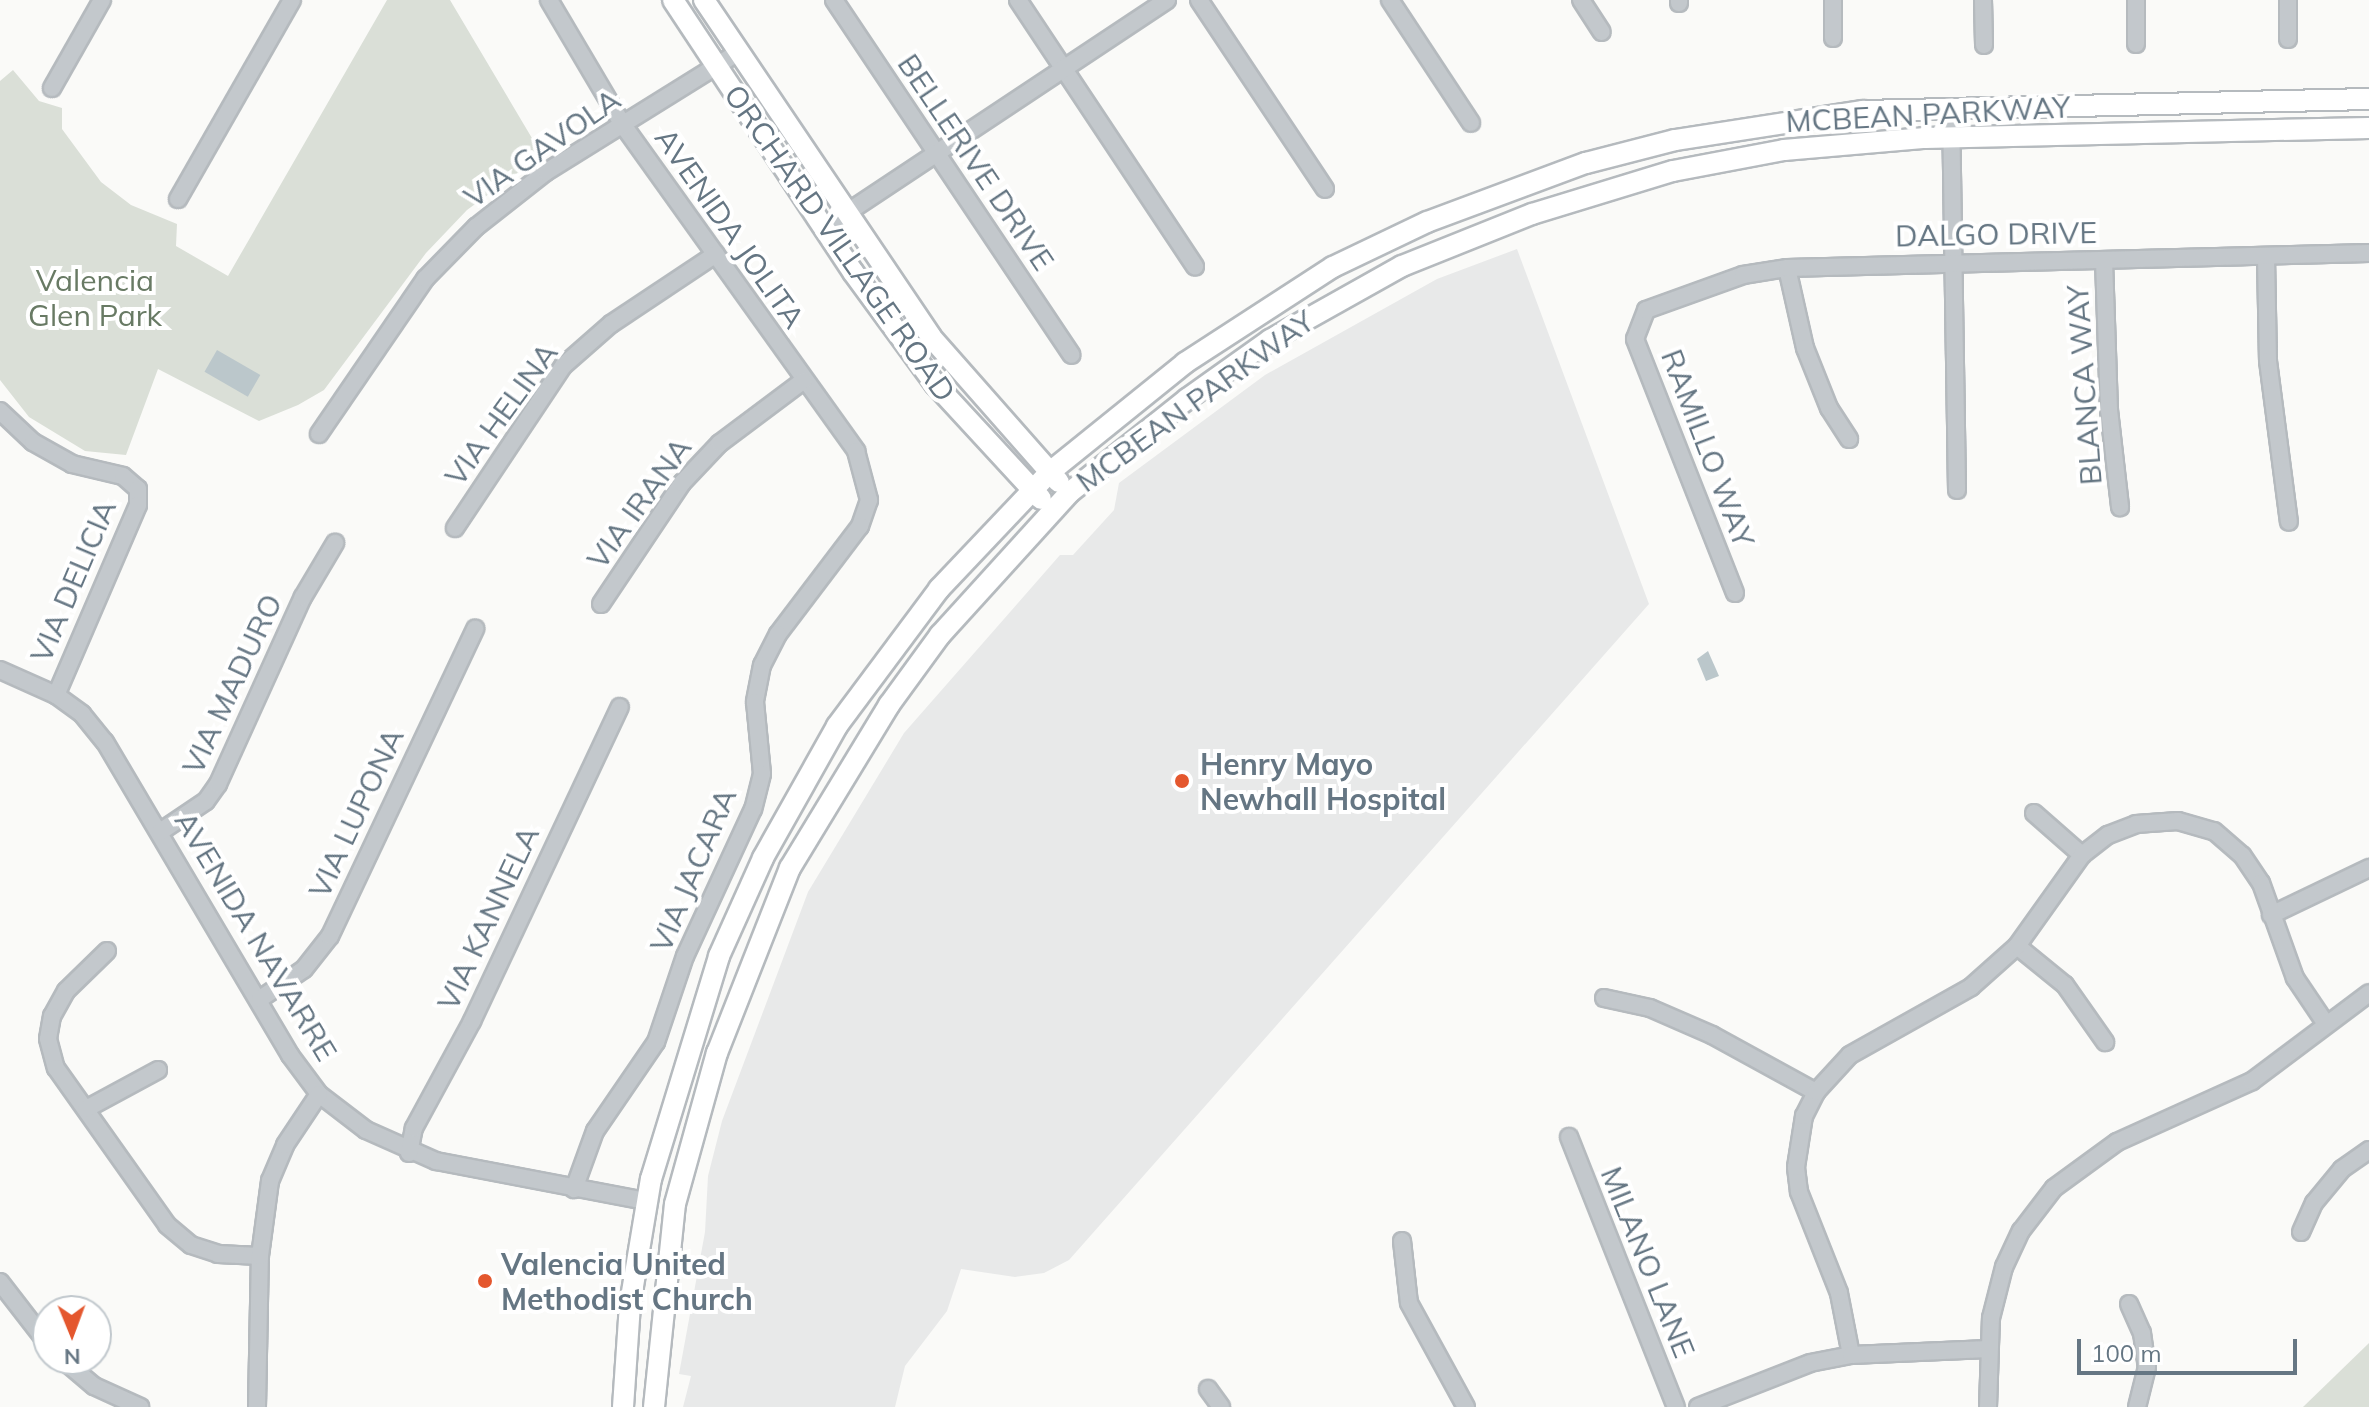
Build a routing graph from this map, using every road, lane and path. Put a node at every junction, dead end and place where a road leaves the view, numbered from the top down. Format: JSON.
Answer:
{"nodes":[{"id":1,"x":102,"y":0,"type":"edge"},
{"id":2,"x":292,"y":0,"type":"edge"},
{"id":3,"x":549,"y":0,"type":"edge"},
{"id":4,"x":673,"y":0,"type":"edge"},
{"id":5,"x":704,"y":0,"type":"edge"},
{"id":6,"x":834,"y":0,"type":"edge"},
{"id":7,"x":1018,"y":0,"type":"edge"},
{"id":8,"x":1167,"y":0,"type":"edge"},
{"id":9,"x":1199,"y":0,"type":"edge"},
{"id":10,"x":1390,"y":0,"type":"edge"},
{"id":11,"x":1581,"y":0,"type":"edge"},
{"id":12,"x":1833,"y":0,"type":"edge"},
{"id":13,"x":1983,"y":0,"type":"edge"},
{"id":14,"x":2136,"y":0,"type":"edge"},
{"id":15,"x":2288,"y":0,"type":"edge"},
{"id":16,"x":1602,"y":32,"type":"dead end"},
{"id":17,"x":1833,"y":38,"type":"dead end"},
{"id":18,"x":2288,"y":39,"type":"dead end"},
{"id":19,"x":2136,"y":44,"type":"dead end"},
{"id":20,"x":1984,"y":45,"type":"dead end"},
{"id":21,"x":739,"y":52,"type":"junction"},
{"id":22,"x":717,"y":66,"type":"junction"},
{"id":23,"x":1064,"y":68,"type":"junction"},
{"id":24,"x":52,"y":88,"type":"dead end"},
{"id":25,"x":2369,"y":99,"type":"edge"},
{"id":26,"x":1951,"y":108,"type":"junction"},
{"id":27,"x":1471,"y":123,"type":"dead end"},
{"id":28,"x":623,"y":125,"type":"junction"},
{"id":29,"x":2369,"y":128,"type":"edge"},
{"id":30,"x":1951,"y":137,"type":"junction"},
{"id":31,"x":936,"y":152,"type":"junction"},
{"id":32,"x":1325,"y":189,"type":"dead end"},
{"id":33,"x":178,"y":199,"type":"dead end"},
{"id":34,"x":846,"y":214,"type":"junction"},
{"id":35,"x":1427,"y":222,"type":"junction"},
{"id":36,"x":824,"y":228,"type":"junction"},
{"id":37,"x":2369,"y":253,"type":"edge"},
{"id":38,"x":716,"y":254,"type":"junction"},
{"id":39,"x":2266,"y":257,"type":"junction"},
{"id":40,"x":2104,"y":260,"type":"junction"},
{"id":41,"x":1952,"y":262,"type":"junction"},
{"id":42,"x":1195,"y":266,"type":"dead end"},
{"id":43,"x":1402,"y":266,"type":"junction"},
{"id":44,"x":1787,"y":268,"type":"junction"},
{"id":45,"x":1637,"y":322,"type":"joint"},
{"id":46,"x":1072,"y":355,"type":"dead end"},
{"id":47,"x":803,"y":381,"type":"junction"},
{"id":48,"x":0,"y":411,"type":"edge"},
{"id":49,"x":319,"y":434,"type":"dead end"},
{"id":50,"x":1849,"y":439,"type":"dead end"},
{"id":51,"x":1050,"y":472,"type":"junction"},
{"id":52,"x":868,"y":485,"type":"joint"},
{"id":53,"x":1032,"y":490,"type":"junction"},
{"id":54,"x":1957,"y":490,"type":"dead end"},
{"id":55,"x":1069,"y":493,"type":"junction"},
{"id":56,"x":2120,"y":507,"type":"dead end"},
{"id":57,"x":1053,"y":511,"type":"junction"},
{"id":58,"x":2289,"y":522,"type":"dead end"},
{"id":59,"x":455,"y":528,"type":"dead end"},
{"id":60,"x":335,"y":543,"type":"dead end"},
{"id":61,"x":1735,"y":593,"type":"dead end"},
{"id":62,"x":601,"y":604,"type":"dead end"},
{"id":63,"x":475,"y":629,"type":"dead end"},
{"id":64,"x":0,"y":670,"type":"edge"},
{"id":65,"x":56,"y":695,"type":"junction"},
{"id":66,"x":620,"y":707,"type":"dead end"},
{"id":67,"x":2034,"y":813,"type":"dead end"},
{"id":68,"x":160,"y":832,"type":"junction"},
{"id":69,"x":2082,"y":855,"type":"junction"},
{"id":70,"x":2369,"y":868,"type":"edge"},
{"id":71,"x":2271,"y":915,"type":"junction"},
{"id":72,"x":2017,"y":946,"type":"junction"},
{"id":73,"x":107,"y":951,"type":"dead end"},
{"id":74,"x":2369,"y":993,"type":"edge"},
{"id":75,"x":1604,"y":998,"type":"dead end"},
{"id":76,"x":260,"y":999,"type":"junction"},
{"id":77,"x":2326,"y":1024,"type":"junction"},
{"id":78,"x":2105,"y":1042,"type":"dead end"},
{"id":79,"x":158,"y":1070,"type":"dead end"},
{"id":80,"x":1816,"y":1092,"type":"junction"},
{"id":81,"x":319,"y":1094,"type":"junction"},
{"id":82,"x":86,"y":1109,"type":"junction"},
{"id":83,"x":1569,"y":1137,"type":"dead end"},
{"id":84,"x":2369,"y":1150,"type":"edge"},
{"id":85,"x":409,"y":1153,"type":"junction"},
{"id":86,"x":574,"y":1189,"type":"junction"},
{"id":87,"x":646,"y":1201,"type":"junction"},
{"id":88,"x":2301,"y":1232,"type":"dead end"},
{"id":89,"x":1402,"y":1241,"type":"dead end"},
{"id":90,"x":260,"y":1256,"type":"junction"},
{"id":91,"x":0,"y":1282,"type":"edge"},
{"id":92,"x":2129,"y":1304,"type":"dead end"},
{"id":93,"x":32,"y":1323,"type":"edge"},
{"id":94,"x":1988,"y":1349,"type":"junction"},
{"id":95,"x":1851,"y":1355,"type":"junction"},
{"id":96,"x":81,"y":1375,"type":"edge"},
{"id":97,"x":1208,"y":1389,"type":"dead end"},
{"id":98,"x":140,"y":1407,"type":"edge"},
{"id":99,"x":257,"y":1407,"type":"edge"},
{"id":100,"x":623,"y":1407,"type":"edge"},
{"id":101,"x":654,"y":1407,"type":"edge"},
{"id":102,"x":1221,"y":1407,"type":"edge"},
{"id":103,"x":1466,"y":1407,"type":"edge"},
{"id":104,"x":1676,"y":1407,"type":"edge"},
{"id":105,"x":1698,"y":1407,"type":"edge"},
{"id":106,"x":1988,"y":1407,"type":"edge"},
{"id":107,"x":2137,"y":1407,"type":"edge"}],
"edges":[{"from":1,"to":24,"type":"street"},
{"from":2,"to":33,"type":"street"},
{"from":3,"to":28,"type":"street","name":"AVENIDA JOLITA"},
{"from":4,"to":22,"type":"main road","name":"ORCHARD VILLAGE ROAD"},
{"from":5,"to":21,"type":"main road","name":"ORCHARD VILLAGE ROAD"},
{"from":6,"to":31,"type":"street","name":"BELLERIVE DRIVE"},
{"from":7,"to":23,"type":"street"},
{"from":8,"to":23,"type":"street"},
{"from":9,"to":32,"type":"street"},
{"from":10,"to":27,"type":"street"},
{"from":11,"to":16,"type":"street"},
{"from":12,"to":17,"type":"street"},
{"from":13,"to":20,"type":"street"},
{"from":14,"to":19,"type":"street"},
{"from":15,"to":18,"type":"street"},
{"from":21,"to":22,"type":"street","name":"VIA GAVOLA"},
{"from":21,"to":34,"type":"main road","name":"ORCHARD VILLAGE ROAD"},
{"from":22,"to":28,"type":"street","name":"VIA GAVOLA"},
{"from":22,"to":36,"type":"main road","name":"ORCHARD VILLAGE ROAD"},
{"from":23,"to":31,"type":"street"},
{"from":23,"to":42,"type":"street"},
{"from":25,"to":26,"type":"main road","name":"MCBEAN PARKWAY"},
{"from":26,"to":30,"type":"street"},
{"from":26,"to":35,"type":"main road","name":"MCBEAN PARKWAY"},
{"from":28,"to":38,"type":"street","name":"AVENIDA JOLITA"},
{"from":28,"to":49,"type":"street","name":"VIA GAVOLA"},
{"from":29,"to":30,"type":"main road","name":"MCBEAN PARKWAY"},
{"from":30,"to":41,"type":"street"},
{"from":30,"to":43,"type":"main road","name":"MCBEAN PARKWAY"},
{"from":31,"to":34,"type":"street"},
{"from":31,"to":46,"type":"street","name":"BELLERIVE DRIVE"},
{"from":34,"to":36,"type":"street"},
{"from":34,"to":51,"type":"main road","name":"ORCHARD VILLAGE ROAD"},
{"from":35,"to":43,"type":"main road"},
{"from":35,"to":51,"type":"main road","name":"MCBEAN PARKWAY"},
{"from":36,"to":53,"type":"main road","name":"ORCHARD VILLAGE ROAD"},
{"from":37,"to":39,"type":"street","name":"DALGO DRIVE"},
{"from":38,"to":47,"type":"street","name":"AVENIDA JOLITA"},
{"from":38,"to":59,"type":"street","name":"VIA HELINA"},
{"from":39,"to":40,"type":"street","name":"DALGO DRIVE"},
{"from":39,"to":58,"type":"street"},
{"from":40,"to":41,"type":"street","name":"DALGO DRIVE"},
{"from":40,"to":56,"type":"street","name":"BLANCA WAY"},
{"from":41,"to":44,"type":"street","name":"DALGO DRIVE"},
{"from":41,"to":54,"type":"street"},
{"from":43,"to":55,"type":"main road","name":"MCBEAN PARKWAY"},
{"from":44,"to":45,"type":"street","name":"DALGO DRIVE"},
{"from":44,"to":50,"type":"street"},
{"from":45,"to":61,"type":"street","name":"RAMILLO WAY"},
{"from":47,"to":52,"type":"street","name":"AVENIDA JOLITA"},
{"from":47,"to":62,"type":"street","name":"VIA IRANA"},
{"from":48,"to":65,"type":"street","name":"VIA DELICIA"},
{"from":51,"to":53,"type":"main road","name":"MCBEAN PARKWAY"},
{"from":51,"to":55,"type":"main road","name":"ORCHARD VILLAGE ROAD"},
{"from":52,"to":86,"type":"street","name":"VIA JACARA"},
{"from":53,"to":57,"type":"main road","name":"ORCHARD VILLAGE ROAD"},
{"from":53,"to":87,"type":"main road","name":"MCBEAN PARKWAY"},
{"from":55,"to":57,"type":"main road","name":"MCBEAN PARKWAY"},
{"from":57,"to":101,"type":"main road","name":"MCBEAN PARKWAY"},
{"from":60,"to":68,"type":"street","name":"VIA MADURO"},
{"from":63,"to":76,"type":"street","name":"VIA LUPONA"},
{"from":64,"to":65,"type":"street","name":"AVENIDA NAVARRE"},
{"from":65,"to":68,"type":"street","name":"AVENIDA NAVARRE"},
{"from":66,"to":85,"type":"street","name":"VIA KANNELA"},
{"from":67,"to":69,"type":"street"},
{"from":68,"to":76,"type":"street","name":"AVENIDA NAVARRE"},
{"from":69,"to":71,"type":"street"},
{"from":69,"to":72,"type":"street"},
{"from":70,"to":71,"type":"street"},
{"from":71,"to":77,"type":"street"},
{"from":72,"to":78,"type":"street"},
{"from":72,"to":80,"type":"street"},
{"from":73,"to":82,"type":"street"},
{"from":74,"to":77,"type":"street"},
{"from":75,"to":80,"type":"street"},
{"from":76,"to":81,"type":"street","name":"AVENIDA NAVARRE"},
{"from":77,"to":94,"type":"street"},
{"from":79,"to":82,"type":"street"},
{"from":80,"to":95,"type":"street"},
{"from":81,"to":85,"type":"street","name":"AVENIDA NAVARRE"},
{"from":81,"to":90,"type":"street"},
{"from":82,"to":90,"type":"street"},
{"from":83,"to":104,"type":"street","name":"MILANO LANE"},
{"from":84,"to":88,"type":"street"},
{"from":85,"to":86,"type":"street","name":"AVENIDA NAVARRE"},
{"from":86,"to":87,"type":"street","name":"AVENIDA NAVARRE"},
{"from":87,"to":100,"type":"main road","name":"MCBEAN PARKWAY"},
{"from":89,"to":103,"type":"street"},
{"from":90,"to":99,"type":"street"},
{"from":91,"to":93,"type":"street"},
{"from":92,"to":107,"type":"street"},
{"from":94,"to":95,"type":"street"},
{"from":94,"to":106,"type":"street"},
{"from":95,"to":105,"type":"street"},
{"from":96,"to":98,"type":"street"},
{"from":97,"to":102,"type":"street"}]}
